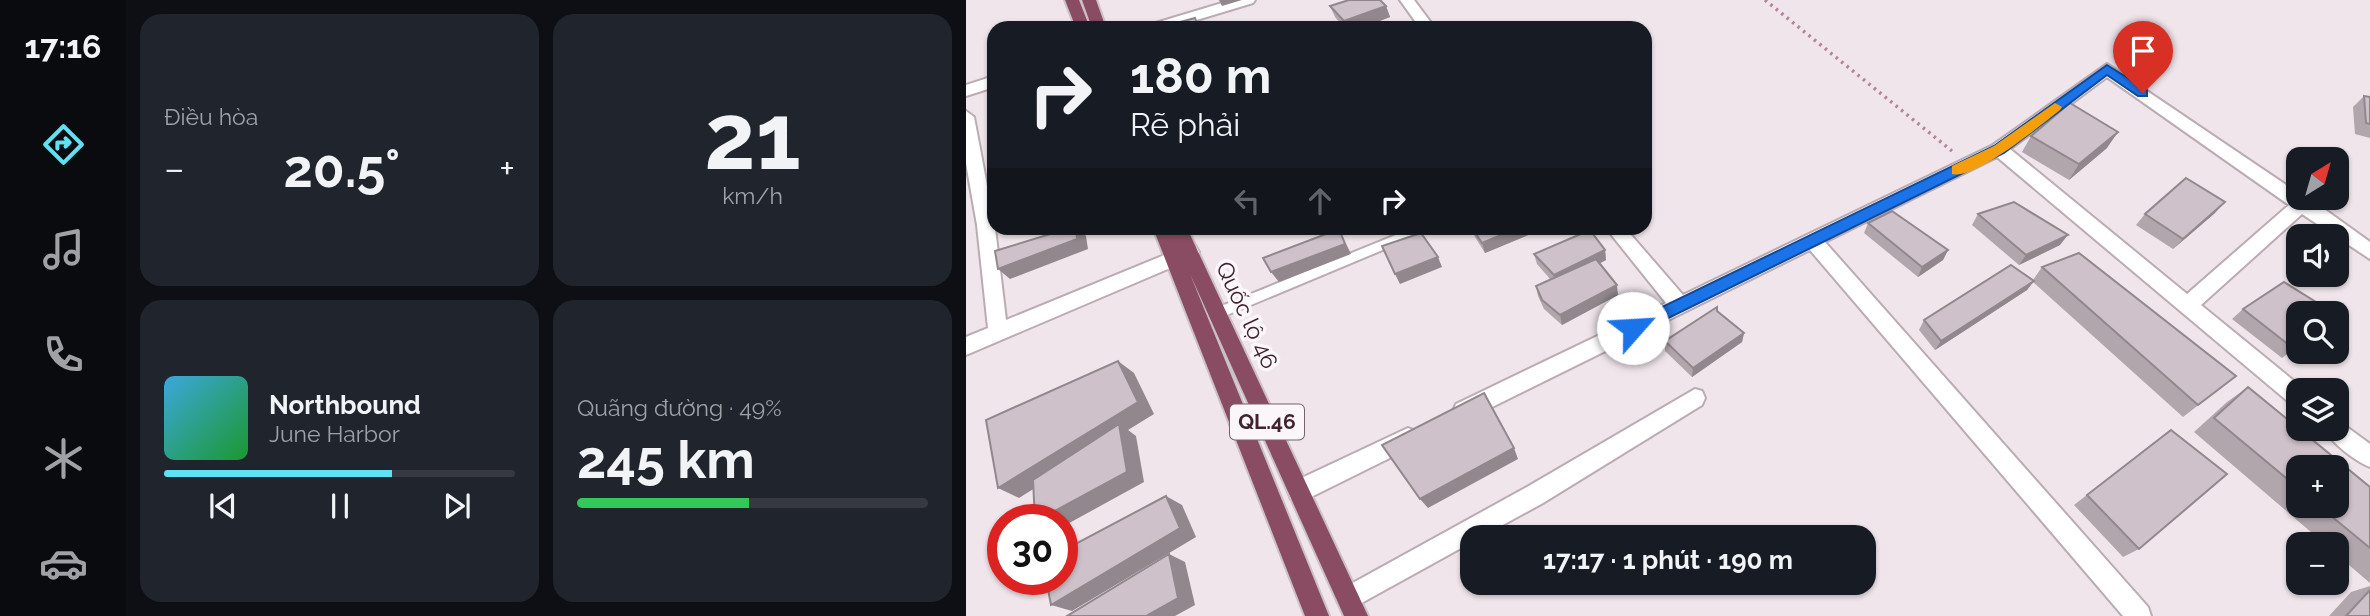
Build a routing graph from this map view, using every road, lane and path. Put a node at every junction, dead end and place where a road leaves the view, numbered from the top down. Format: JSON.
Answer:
{"nodes":[{"id":1,"x":1072,"y":0,"type":"edge"},
{"id":2,"x":1089,"y":0,"type":"edge"},
{"id":3,"x":1248,"y":0,"type":"edge"},
{"id":4,"x":1407,"y":0,"type":"edge"},
{"id":5,"x":1765,"y":0,"type":"edge"},
{"id":6,"x":1080,"y":21,"type":"edge"},
{"id":7,"x":1096,"y":21,"type":"edge"},
{"id":8,"x":1178,"y":21,"type":"edge"},
{"id":9,"x":1423,"y":21,"type":"edge"},
{"id":10,"x":987,"y":84,"type":"edge"},
{"id":11,"x":966,"y":91,"type":"edge"},
{"id":12,"x":966,"y":117,"type":"edge"},
{"id":13,"x":1999,"y":149,"type":"junction"},
{"id":14,"x":1953,"y":152,"type":"dead end"},
{"id":15,"x":2286,"y":191,"type":"edge"},
{"id":16,"x":2295,"y":210,"type":"edge"},
{"id":17,"x":2313,"y":210,"type":"edge"},
{"id":18,"x":1168,"y":235,"type":"edge"},
{"id":19,"x":1179,"y":235,"type":"edge"},
{"id":20,"x":1407,"y":235,"type":"edge"},
{"id":21,"x":1621,"y":235,"type":"edge"},
{"id":22,"x":1814,"y":242,"type":"junction"},
{"id":23,"x":2370,"y":252,"type":"edge"},
{"id":24,"x":1182,"y":255,"type":"junction"},
{"id":25,"x":1681,"y":305,"type":"junction"},
{"id":26,"x":2187,"y":305,"type":"junction"},
{"id":27,"x":1217,"y":313,"type":"junction"},
{"id":28,"x":998,"y":332,"type":"junction"},
{"id":29,"x":966,"y":346,"type":"edge"},
{"id":30,"x":2286,"y":387,"type":"edge"},
{"id":31,"x":1695,"y":398,"type":"dead end"},
{"id":32,"x":1446,"y":419,"type":"edge"},
{"id":33,"x":1422,"y":431,"type":"edge"},
{"id":34,"x":2349,"y":440,"type":"edge"},
{"id":35,"x":2370,"y":457,"type":"edge"},
{"id":36,"x":1298,"y":491,"type":"junction"},
{"id":37,"x":1352,"y":607,"type":"edge"},
{"id":38,"x":1317,"y":616,"type":"edge"},
{"id":39,"x":2138,"y":616,"type":"edge"}],
"edges":[{"from":1,"to":6,"type":"highway"},
{"from":2,"to":7,"type":"highway"},
{"from":3,"to":8,"type":"street"},
{"from":4,"to":9,"type":"street"},
{"from":5,"to":14,"type":"path"},
{"from":10,"to":11,"type":"street"},
{"from":12,"to":28,"type":"street"},
{"from":13,"to":15,"type":"street"},
{"from":13,"to":22,"type":"street"},
{"from":13,"to":26,"type":"street"},
{"from":16,"to":26,"type":"street"},
{"from":17,"to":23,"type":"street"},
{"from":18,"to":24,"type":"highway","name":"Quốc lộ 46","number":"QL.46"},
{"from":19,"to":24,"type":"highway","name":"Quốc lộ 46","number":"QL.46"},
{"from":20,"to":27,"type":"lane"},
{"from":21,"to":25,"type":"street"},
{"from":22,"to":25,"type":"street"},
{"from":22,"to":39,"type":"street"},
{"from":24,"to":27,"type":"highway","name":"Quốc lộ 46","number":"QL.46"},
{"from":24,"to":28,"type":"street"},
{"from":24,"to":38,"type":"highway","name":"Quốc lộ 46","number":"QL.46"},
{"from":25,"to":32,"type":"street"},
{"from":26,"to":30,"type":"street"},
{"from":27,"to":36,"type":"highway","name":"Quốc lộ 46","number":"QL.46"},
{"from":28,"to":29,"type":"street"},
{"from":31,"to":37,"type":"street"},
{"from":33,"to":36,"type":"street"},
{"from":34,"to":35,"type":"street"},
{"from":36,"to":37,"type":"highway","name":"Quốc lộ 46","number":"QL.46"}]}
